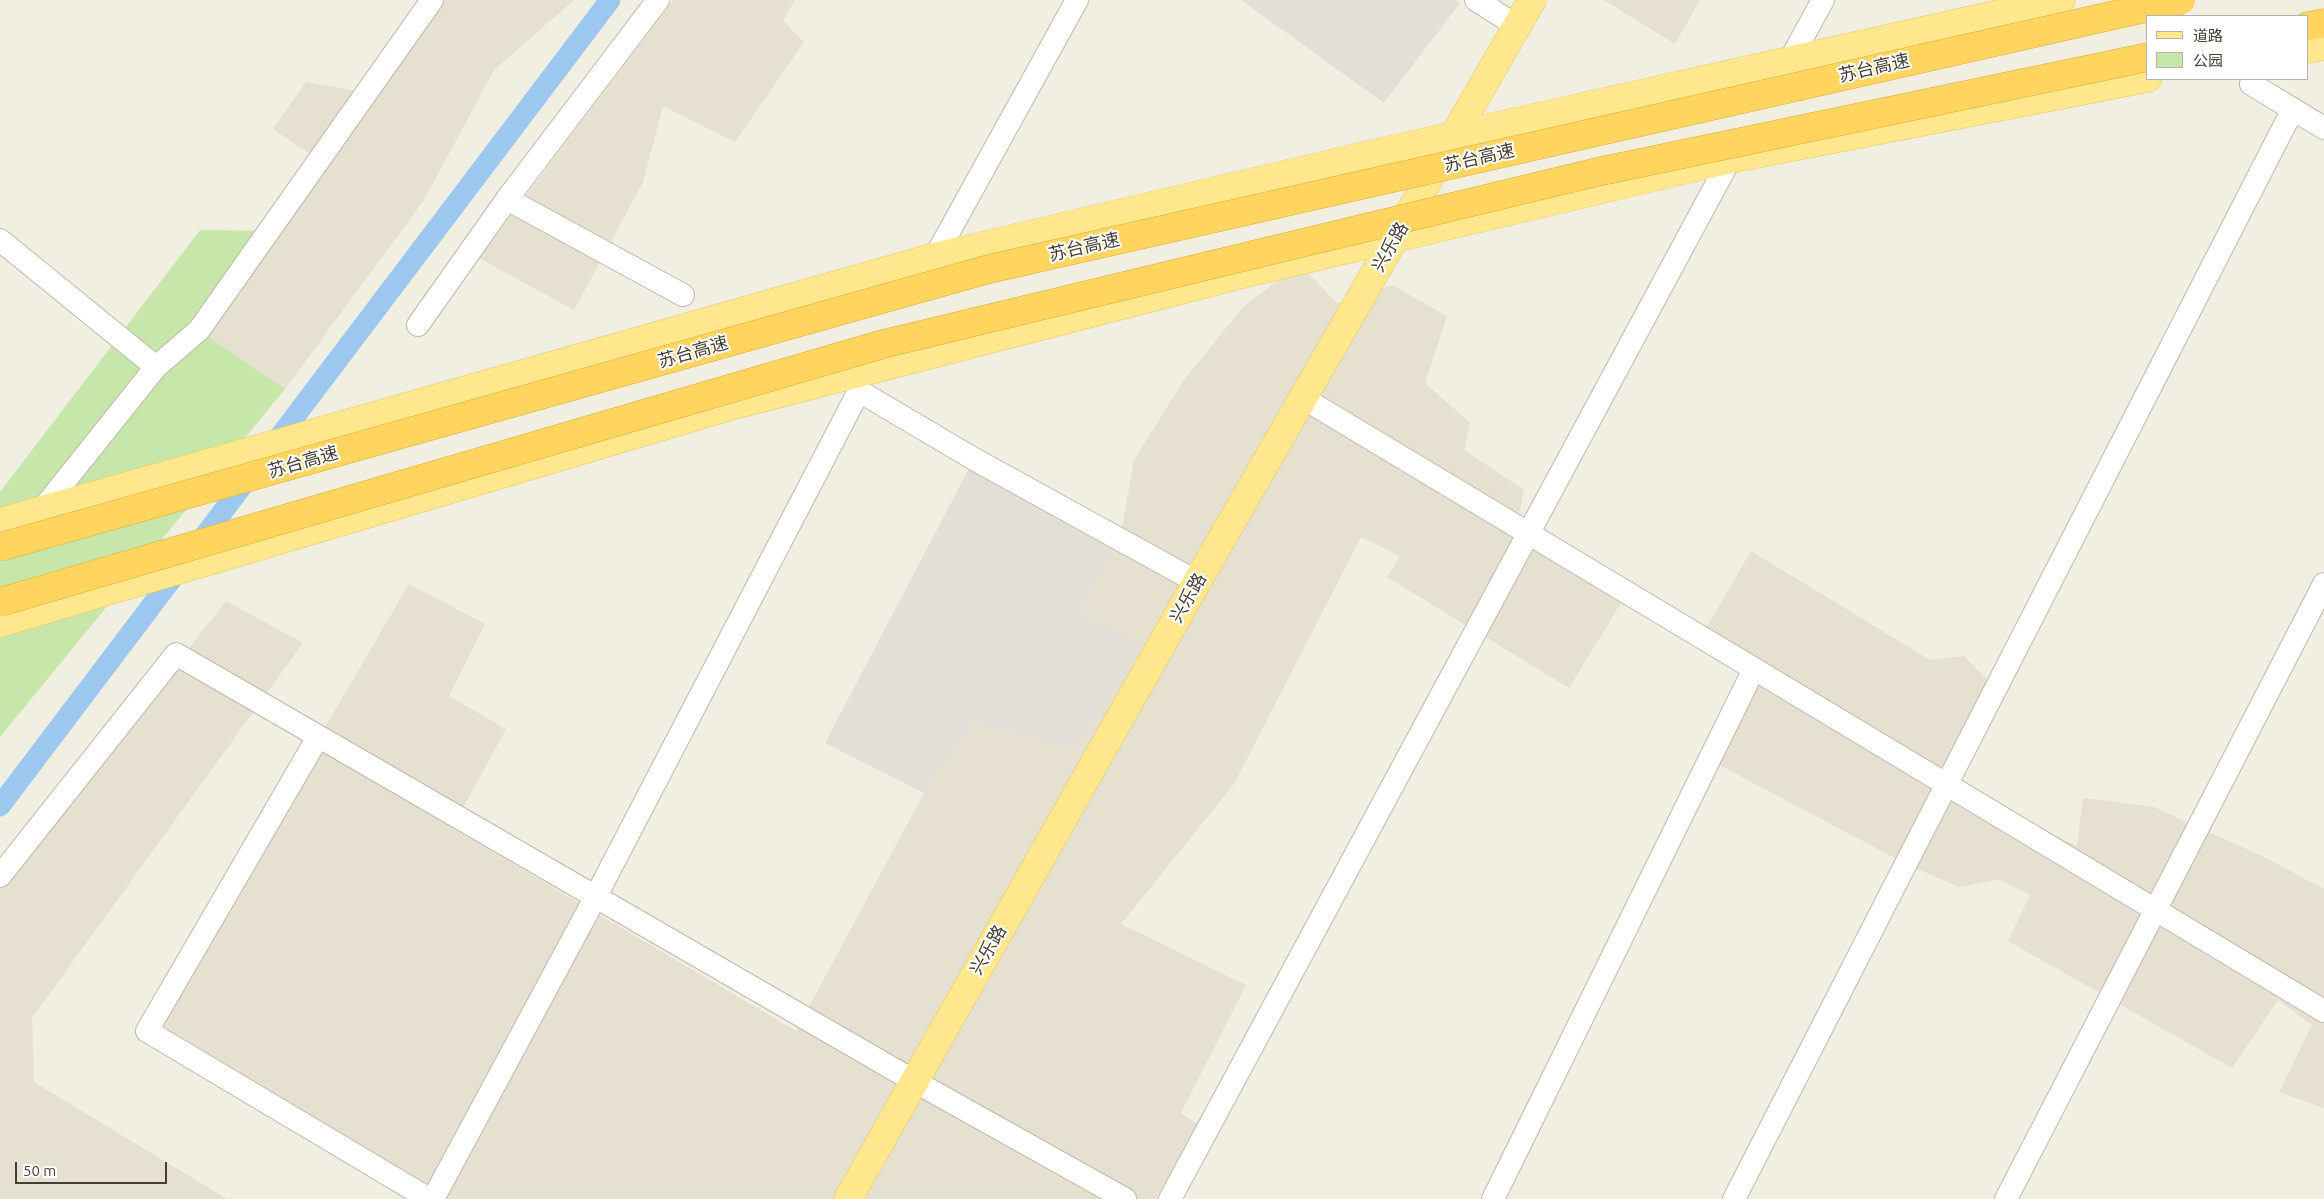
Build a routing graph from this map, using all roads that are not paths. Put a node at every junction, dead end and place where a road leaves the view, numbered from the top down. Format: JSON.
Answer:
{"nodes":[{"id":1,"x":432,"y":0,"type":"edge"},
{"id":2,"x":658,"y":0,"type":"edge"},
{"id":3,"x":1077,"y":0,"type":"edge"},
{"id":4,"x":1476,"y":0,"type":"edge"},
{"id":5,"x":1532,"y":0,"type":"edge"},
{"id":6,"x":1823,"y":0,"type":"edge"},
{"id":7,"x":2061,"y":0,"type":"edge"},
{"id":8,"x":2181,"y":0,"type":"edge"},
{"id":9,"x":2324,"y":23,"type":"edge"},
{"id":10,"x":1517,"y":26,"type":"junction"},
{"id":11,"x":2309,"y":26,"type":"edge"},
{"id":12,"x":2324,"y":46,"type":"edge"},
{"id":13,"x":2309,"y":49,"type":"edge"},
{"id":14,"x":2146,"y":57,"type":"edge"},
{"id":15,"x":1790,"y":60,"type":"junction"},
{"id":16,"x":2146,"y":78,"type":"edge"},
{"id":17,"x":2251,"y":84,"type":"dead end"},
{"id":18,"x":2292,"y":109,"type":"junction"},
{"id":19,"x":2324,"y":128,"type":"edge"},
{"id":20,"x":1454,"y":136,"type":"junction"},
{"id":21,"x":1730,"y":159,"type":"junction"},
{"id":22,"x":507,"y":199,"type":"junction"},
{"id":23,"x":0,"y":240,"type":"edge"},
{"id":24,"x":1394,"y":240,"type":"junction"},
{"id":25,"x":935,"y":257,"type":"junction"},
{"id":26,"x":683,"y":295,"type":"dead end"},
{"id":27,"x":418,"y":326,"type":"dead end"},
{"id":28,"x":156,"y":367,"type":"junction"},
{"id":29,"x":1303,"y":398,"type":"junction"},
{"id":30,"x":41,"y":511,"type":"junction"},
{"id":31,"x":0,"y":522,"type":"edge"},
{"id":32,"x":1530,"y":534,"type":"junction"},
{"id":33,"x":0,"y":547,"type":"edge"},
{"id":34,"x":1197,"y":582,"type":"junction"},
{"id":35,"x":2324,"y":584,"type":"edge"},
{"id":36,"x":0,"y":602,"type":"edge"},
{"id":37,"x":0,"y":623,"type":"edge"},
{"id":38,"x":1754,"y":669,"type":"junction"},
{"id":39,"x":318,"y":736,"type":"junction"},
{"id":40,"x":1947,"y":785,"type":"junction"},
{"id":41,"x":0,"y":876,"type":"edge"},
{"id":42,"x":595,"y":898,"type":"junction"},
{"id":43,"x":2156,"y":910,"type":"junction"},
{"id":44,"x":2324,"y":1011,"type":"edge"},
{"id":45,"x":914,"y":1082,"type":"junction"},
{"id":46,"x":431,"y":1199,"type":"edge"},
{"id":47,"x":848,"y":1199,"type":"edge"},
{"id":48,"x":1125,"y":1199,"type":"edge"},
{"id":49,"x":1170,"y":1199,"type":"edge"},
{"id":50,"x":1493,"y":1199,"type":"edge"},
{"id":51,"x":1734,"y":1199,"type":"edge"},
{"id":52,"x":2006,"y":1199,"type":"edge"}],
"edges":[{"from":1,"to":28,"type":"street"},
{"from":2,"to":22,"type":"street"},
{"from":3,"to":25,"type":"street"},
{"from":4,"to":10,"type":"street"},
{"from":5,"to":10,"type":"main road","name":"兴乐路"},
{"from":6,"to":15,"type":"street"},
{"from":7,"to":15,"type":"main road"},
{"from":8,"to":33,"type":"highway","name":"苏台高速","bridge":true},
{"from":9,"to":11,"type":"highway"},
{"from":10,"to":20,"type":"main road","name":"兴乐路"},
{"from":12,"to":13,"type":"main road"},
{"from":14,"to":36,"type":"highway","bridge":true},
{"from":15,"to":20,"type":"main road"},
{"from":16,"to":21,"type":"main road"},
{"from":17,"to":18,"type":"street"},
{"from":18,"to":19,"type":"street"},
{"from":18,"to":40,"type":"street"},
{"from":20,"to":24,"type":"main road","name":"兴乐路"},
{"from":20,"to":25,"type":"main road"},
{"from":21,"to":24,"type":"main road"},
{"from":21,"to":32,"type":"street"},
{"from":22,"to":26,"type":"street"},
{"from":22,"to":27,"type":"street"},
{"from":23,"to":28,"type":"street"},
{"from":24,"to":29,"type":"main road","name":"兴乐路"},
{"from":24,"to":37,"type":"main road"},
{"from":25,"to":30,"type":"main road"},
{"from":28,"to":30,"type":"street"},
{"from":29,"to":32,"type":"street"},
{"from":29,"to":34,"type":"main road","name":"兴乐路"},
{"from":30,"to":31,"type":"main road"},
{"from":32,"to":38,"type":"street"},
{"from":32,"to":49,"type":"street"},
{"from":34,"to":42,"type":"street"},
{"from":34,"to":45,"type":"main road","name":"兴乐路"},
{"from":35,"to":43,"type":"street"},
{"from":38,"to":40,"type":"street"},
{"from":38,"to":50,"type":"street"},
{"from":39,"to":41,"type":"street"},
{"from":39,"to":42,"type":"street"},
{"from":39,"to":46,"type":"street"},
{"from":40,"to":43,"type":"street"},
{"from":40,"to":51,"type":"street"},
{"from":42,"to":45,"type":"street"},
{"from":42,"to":46,"type":"street"},
{"from":43,"to":44,"type":"street"},
{"from":43,"to":52,"type":"street"},
{"from":45,"to":47,"type":"main road","name":"兴乐路"},
{"from":45,"to":48,"type":"street"}]}
